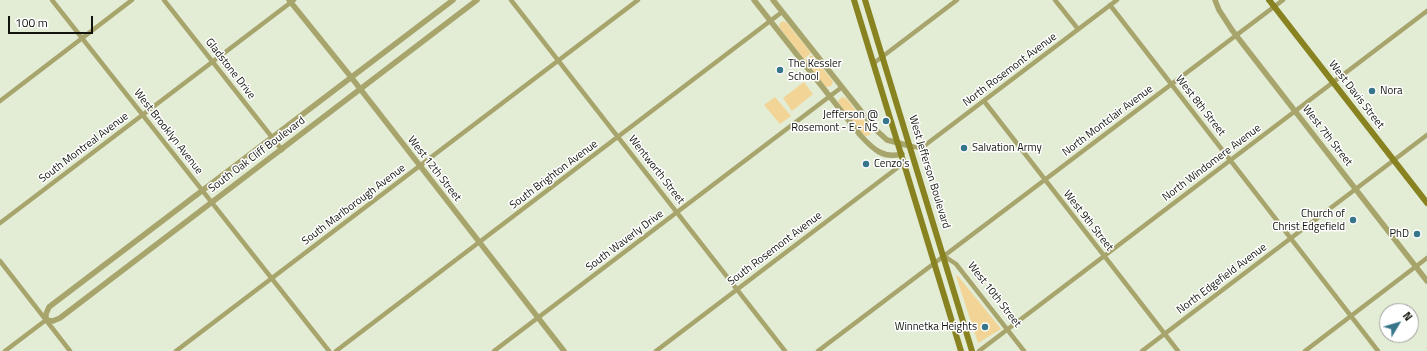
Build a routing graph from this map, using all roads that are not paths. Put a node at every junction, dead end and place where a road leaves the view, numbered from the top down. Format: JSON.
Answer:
{"nodes":[{"id":1,"x":52,"y":0,"type":"edge"},
{"id":2,"x":132,"y":0,"type":"edge"},
{"id":3,"x":164,"y":0,"type":"edge"},
{"id":4,"x":453,"y":0,"type":"edge"},
{"id":5,"x":477,"y":0,"type":"edge"},
{"id":6,"x":511,"y":0,"type":"edge"},
{"id":7,"x":638,"y":0,"type":"edge"},
{"id":8,"x":754,"y":0,"type":"edge"},
{"id":9,"x":773,"y":0,"type":"edge"},
{"id":10,"x":854,"y":0,"type":"edge"},
{"id":11,"x":865,"y":0,"type":"edge"},
{"id":12,"x":957,"y":0,"type":"edge"},
{"id":13,"x":1055,"y":0,"type":"edge"},
{"id":14,"x":1117,"y":0,"type":"edge"},
{"id":15,"x":1215,"y":0,"type":"edge"},
{"id":16,"x":1269,"y":0,"type":"edge"},
{"id":17,"x":1283,"y":0,"type":"edge"},
{"id":18,"x":291,"y":1,"type":"edge"},
{"id":19,"x":1110,"y":5,"type":"junction"},
{"id":20,"x":1274,"y":7,"type":"junction"},
{"id":21,"x":1427,"y":11,"type":"edge"},
{"id":22,"x":782,"y":12,"type":"junction"},
{"id":23,"x":770,"y":21,"type":"junction"},
{"id":24,"x":1078,"y":30,"type":"junction"},
{"id":25,"x":1236,"y":36,"type":"junction"},
{"id":26,"x":83,"y":39,"type":"junction"},
{"id":27,"x":883,"y":57,"type":"junction"},
{"id":28,"x":558,"y":61,"type":"junction"},
{"id":29,"x":212,"y":62,"type":"junction"},
{"id":30,"x":874,"y":63,"type":"junction"},
{"id":31,"x":351,"y":77,"type":"junction"},
{"id":32,"x":1333,"y":82,"type":"junction"},
{"id":33,"x":1171,"y":84,"type":"junction"},
{"id":34,"x":842,"y":87,"type":"junction"},
{"id":35,"x":360,"y":90,"type":"junction"},
{"id":36,"x":830,"y":97,"type":"junction"},
{"id":37,"x":0,"y":101,"type":"edge"},
{"id":38,"x":984,"y":101,"type":"junction"},
{"id":39,"x":1295,"y":111,"type":"junction"},
{"id":40,"x":143,"y":114,"type":"junction"},
{"id":41,"x":1427,"y":135,"type":"edge"},
{"id":42,"x":618,"y":137,"type":"junction"},
{"id":43,"x":272,"y":138,"type":"junction"},
{"id":44,"x":899,"y":143,"type":"junction"},
{"id":45,"x":910,"y":146,"type":"junction"},
{"id":46,"x":282,"y":150,"type":"junction"},
{"id":47,"x":902,"y":154,"type":"junction"},
{"id":48,"x":1231,"y":160,"type":"junction"},
{"id":49,"x":1394,"y":161,"type":"junction"},
{"id":50,"x":905,"y":162,"type":"junction"},
{"id":51,"x":419,"y":166,"type":"junction"},
{"id":52,"x":1044,"y":180,"type":"junction"},
{"id":53,"x":202,"y":190,"type":"junction"},
{"id":54,"x":1356,"y":190,"type":"junction"},
{"id":55,"x":212,"y":202,"type":"junction"},
{"id":56,"x":1427,"y":204,"type":"edge"},
{"id":57,"x":678,"y":213,"type":"junction"},
{"id":58,"x":0,"y":223,"type":"edge"},
{"id":59,"x":1291,"y":238,"type":"junction"},
{"id":60,"x":480,"y":243,"type":"junction"},
{"id":61,"x":944,"y":256,"type":"junction"},
{"id":62,"x":1104,"y":257,"type":"junction"},
{"id":63,"x":1427,"y":258,"type":"edge"},
{"id":64,"x":0,"y":261,"type":"edge"},
{"id":65,"x":934,"y":263,"type":"junction"},
{"id":66,"x":1415,"y":267,"type":"junction"},
{"id":67,"x":271,"y":278,"type":"junction"},
{"id":68,"x":1427,"y":282,"type":"edge"},
{"id":69,"x":737,"y":289,"type":"junction"},
{"id":70,"x":1352,"y":316,"type":"junction"},
{"id":71,"x":538,"y":317,"type":"junction"},
{"id":72,"x":46,"y":320,"type":"junction"},
{"id":73,"x":1008,"y":329,"type":"junction"},
{"id":74,"x":1165,"y":334,"type":"junction"},
{"id":75,"x":5,"y":351,"type":"edge"},
{"id":76,"x":70,"y":351,"type":"edge"},
{"id":77,"x":176,"y":351,"type":"edge"},
{"id":78,"x":329,"y":351,"type":"edge"},
{"id":79,"x":336,"y":351,"type":"edge"},
{"id":80,"x":494,"y":351,"type":"edge"},
{"id":81,"x":564,"y":351,"type":"edge"},
{"id":82,"x":656,"y":351,"type":"edge"},
{"id":83,"x":785,"y":351,"type":"edge"},
{"id":84,"x":818,"y":351,"type":"edge"},
{"id":85,"x":962,"y":351,"type":"edge"},
{"id":86,"x":972,"y":351,"type":"edge"},
{"id":87,"x":979,"y":351,"type":"edge"},
{"id":88,"x":1024,"y":351,"type":"edge"},
{"id":89,"x":1142,"y":351,"type":"edge"},
{"id":90,"x":1178,"y":351,"type":"edge"},
{"id":91,"x":1305,"y":351,"type":"edge"},
{"id":92,"x":1378,"y":351,"type":"edge"}],
"edges":[{"from":1,"to":26,"type":"street","name":"West Brooklyn Avenue"},
{"from":2,"to":26,"type":"street"},
{"from":3,"to":29,"type":"street","name":"Gladstone Drive"},
{"from":4,"to":31,"type":"street","name":"South Oak Cliff Boulevard"},
{"from":5,"to":35,"type":"street","name":"South Oak Cliff Boulevard"},
{"from":6,"to":28,"type":"street","name":"Wentworth Street"},
{"from":7,"to":28,"type":"street","name":"South Marlborough Avenue"},
{"from":8,"to":23,"type":"street"},
{"from":9,"to":22,"type":"street"},
{"from":10,"to":30,"type":"main road","name":"West Jefferson Boulevard"},
{"from":11,"to":27,"type":"main road","name":"West Jefferson Boulevard"},
{"from":12,"to":27,"type":"street"},
{"from":13,"to":24,"type":"street"},
{"from":14,"to":19,"type":"street","name":"North Rosemont Avenue"},
{"from":15,"to":25,"type":"street","name":"West 7th Street"},
{"from":16,"to":20,"type":"main road","name":"West Davis Street"},
{"from":17,"to":20,"type":"street","name":"North Montclair Avenue"},
{"from":18,"to":29,"type":"street","name":"South Montreal Avenue"},
{"from":18,"to":31,"type":"street","name":"West 12th Street"},
{"from":19,"to":24,"type":"street","name":"North Rosemont Avenue"},
{"from":19,"to":33,"type":"street","name":"West 8th Street"},
{"from":20,"to":25,"type":"street","name":"North Montclair Avenue"},
{"from":20,"to":32,"type":"main road","name":"West Davis Street"},
{"from":21,"to":32,"type":"street","name":"North Windomere Avenue"},
{"from":22,"to":23,"type":"street","name":"South Brighton Avenue"},
{"from":22,"to":34,"type":"street"},
{"from":23,"to":36,"type":"street"},
{"from":23,"to":42,"type":"street","name":"South Brighton Avenue"},
{"from":24,"to":38,"type":"street","name":"North Rosemont Avenue"},
{"from":25,"to":33,"type":"street","name":"North Montclair Avenue"},
{"from":25,"to":39,"type":"street","name":"West 7th Street"},
{"from":26,"to":37,"type":"street"},
{"from":26,"to":40,"type":"street","name":"West Brooklyn Avenue"},
{"from":27,"to":30,"type":"street"},
{"from":27,"to":45,"type":"main road","name":"West Jefferson Boulevard"},
{"from":28,"to":42,"type":"street","name":"Wentworth Street"},
{"from":28,"to":51,"type":"street","name":"South Marlborough Avenue"},
{"from":29,"to":40,"type":"street","name":"South Montreal Avenue"},
{"from":29,"to":43,"type":"street","name":"Gladstone Drive"},
{"from":30,"to":44,"type":"main road","name":"West Jefferson Boulevard"},
{"from":31,"to":35,"type":"street","name":"West 12th Street"},
{"from":31,"to":43,"type":"street","name":"South Oak Cliff Boulevard"},
{"from":32,"to":39,"type":"street","name":"North Windomere Avenue"},
{"from":32,"to":49,"type":"main road","name":"West Davis Street"},
{"from":33,"to":48,"type":"street","name":"West 8th Street"},
{"from":33,"to":52,"type":"street","name":"North Montclair Avenue"},
{"from":34,"to":36,"type":"street","name":"South Waverly Drive"},
{"from":34,"to":44,"type":"street"},
{"from":35,"to":46,"type":"street","name":"South Oak Cliff Boulevard"},
{"from":35,"to":51,"type":"street","name":"West 12th Street"},
{"from":36,"to":47,"type":"street"},
{"from":36,"to":57,"type":"street","name":"South Waverly Drive"},
{"from":38,"to":45,"type":"street","name":"North Rosemont Avenue"},
{"from":38,"to":52,"type":"street","name":"West 9th Street"},
{"from":39,"to":48,"type":"street","name":"North Windomere Avenue"},
{"from":39,"to":54,"type":"street","name":"West 7th Street"},
{"from":40,"to":53,"type":"street","name":"West Brooklyn Avenue"},
{"from":40,"to":58,"type":"street","name":"South Montreal Avenue"},
{"from":41,"to":49,"type":"street","name":"North Edgefield Avenue"},
{"from":42,"to":57,"type":"street","name":"Wentworth Street"},
{"from":42,"to":60,"type":"street","name":"South Brighton Avenue"},
{"from":43,"to":46,"type":"street","name":"Gladstone Drive"},
{"from":43,"to":53,"type":"street","name":"South Oak Cliff Boulevard"},
{"from":44,"to":45,"type":"street"},
{"from":44,"to":47,"type":"main road","name":"West Jefferson Boulevard"},
{"from":45,"to":61,"type":"main road","name":"West Jefferson Boulevard"},
{"from":46,"to":55,"type":"street","name":"South Oak Cliff Boulevard"},
{"from":47,"to":50,"type":"main road","name":"West Jefferson Boulevard"},
{"from":48,"to":59,"type":"street","name":"West 8th Street"},
{"from":48,"to":62,"type":"street","name":"North Windomere Avenue"},
{"from":49,"to":54,"type":"street","name":"North Edgefield Avenue"},
{"from":49,"to":56,"type":"main road","name":"West Davis Street"},
{"from":50,"to":65,"type":"main road","name":"West Jefferson Boulevard"},
{"from":50,"to":69,"type":"street","name":"South Rosemont Avenue"},
{"from":51,"to":60,"type":"street","name":"West 12th Street"},
{"from":51,"to":67,"type":"street","name":"South Marlborough Avenue"},
{"from":52,"to":61,"type":"street","name":"North Montclair Avenue"},
{"from":52,"to":62,"type":"street","name":"West 9th Street"},
{"from":53,"to":55,"type":"street","name":"West Brooklyn Avenue"},
{"from":53,"to":72,"type":"street","name":"South Oak Cliff Boulevard"},
{"from":54,"to":59,"type":"street","name":"North Edgefield Avenue"},
{"from":54,"to":66,"type":"street","name":"West 7th Street"},
{"from":55,"to":67,"type":"street","name":"West Brooklyn Avenue"},
{"from":55,"to":72,"type":"street","name":"South Oak Cliff Boulevard"},
{"from":57,"to":69,"type":"street","name":"Wentworth Street"},
{"from":57,"to":71,"type":"street","name":"South Waverly Drive"},
{"from":59,"to":70,"type":"street","name":"West 8th Street"},
{"from":59,"to":74,"type":"street","name":"North Edgefield Avenue"},
{"from":60,"to":71,"type":"street","name":"West 12th Street"},
{"from":60,"to":79,"type":"street","name":"South Brighton Avenue"},
{"from":61,"to":65,"type":"street","name":"North Montclair Avenue"},
{"from":61,"to":73,"type":"street","name":"West 10th Street"},
{"from":61,"to":86,"type":"main road","name":"West Jefferson Boulevard"},
{"from":62,"to":73,"type":"street","name":"North Windomere Avenue"},
{"from":62,"to":74,"type":"street","name":"West 9th Street"},
{"from":63,"to":66,"type":"street"},
{"from":64,"to":72,"type":"street"},
{"from":65,"to":84,"type":"street","name":"North Montclair Avenue"},
{"from":65,"to":85,"type":"main road","name":"West Jefferson Boulevard"},
{"from":66,"to":68,"type":"street","name":"West 7th Street"},
{"from":66,"to":70,"type":"street"},
{"from":67,"to":77,"type":"street","name":"South Marlborough Avenue"},
{"from":67,"to":78,"type":"street","name":"West Brooklyn Avenue"},
{"from":69,"to":82,"type":"street","name":"South Rosemont Avenue"},
{"from":69,"to":83,"type":"street","name":"Wentworth Street"},
{"from":70,"to":91,"type":"street"},
{"from":70,"to":92,"type":"street","name":"West 8th Street"},
{"from":71,"to":80,"type":"street","name":"South Waverly Drive"},
{"from":71,"to":81,"type":"street","name":"West 12th Street"},
{"from":72,"to":75,"type":"street","name":"South Oak Cliff Boulevard"},
{"from":72,"to":76,"type":"street"},
{"from":73,"to":87,"type":"street","name":"North Windomere Avenue"},
{"from":73,"to":88,"type":"street","name":"West 10th Street"},
{"from":74,"to":89,"type":"street","name":"North Edgefield Avenue"},
{"from":74,"to":90,"type":"street","name":"West 9th Street"}]}
